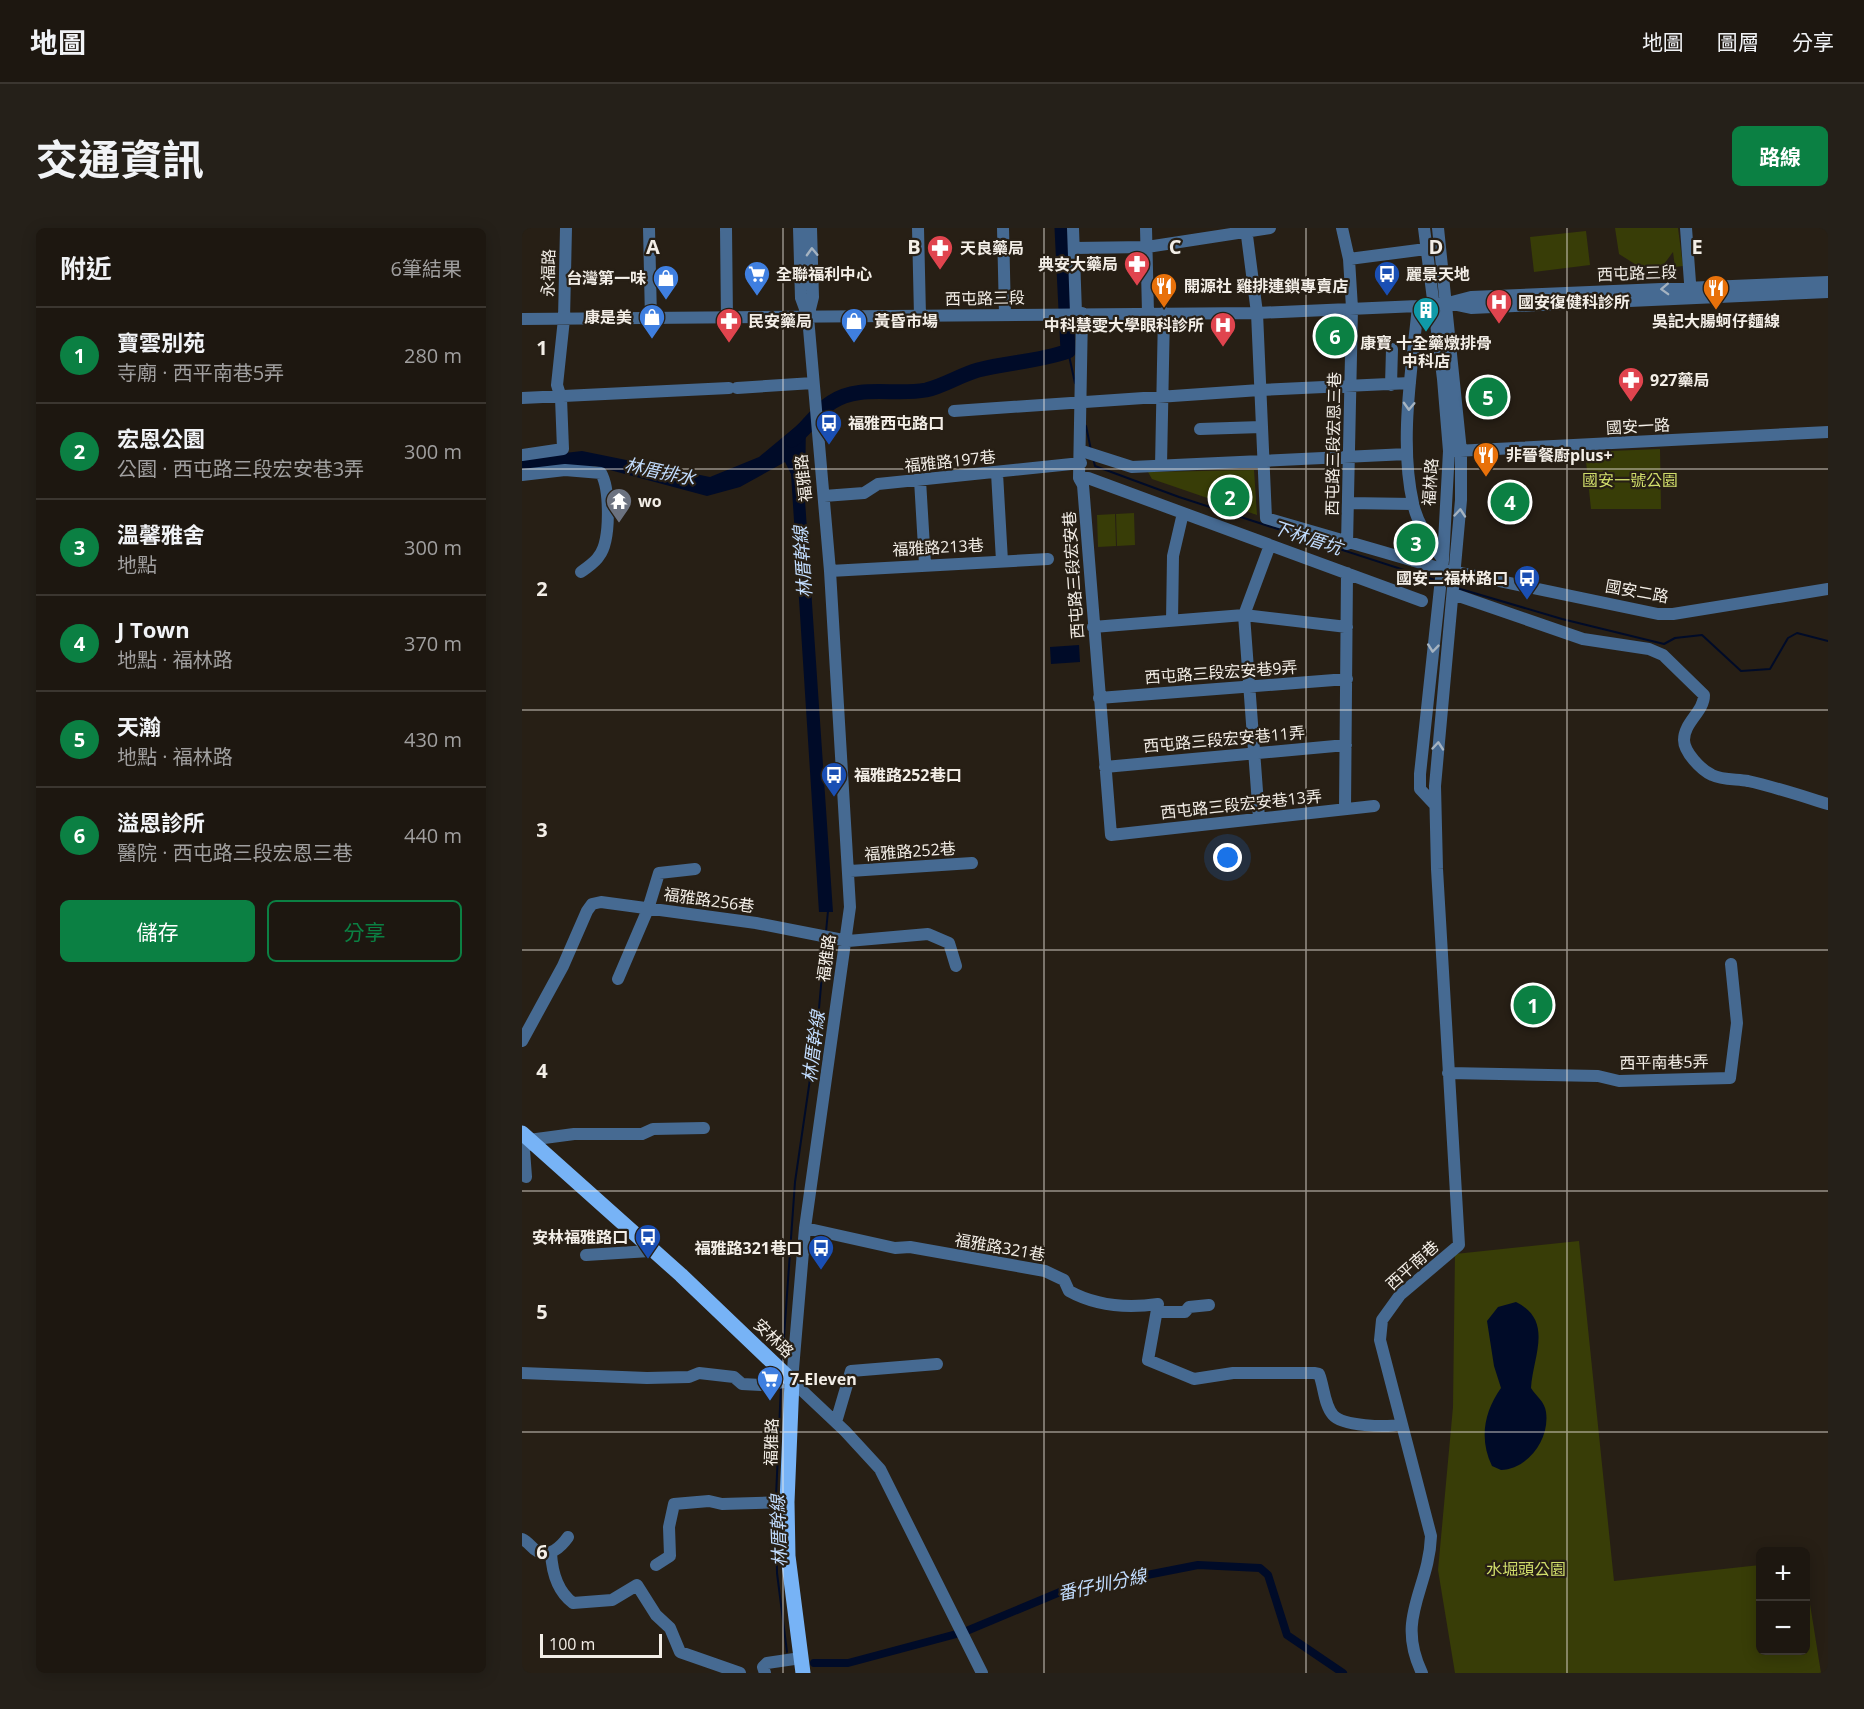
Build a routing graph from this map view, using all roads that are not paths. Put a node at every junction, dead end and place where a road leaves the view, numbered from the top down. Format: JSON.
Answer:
{"nodes":[{"id":1,"x":566,"y":228,"type":"edge"},
{"id":2,"x":649,"y":228,"type":"edge"},
{"id":3,"x":726,"y":228,"type":"edge"},
{"id":4,"x":799,"y":228,"type":"edge"},
{"id":5,"x":811,"y":228,"type":"edge"},
{"id":6,"x":918,"y":228,"type":"edge"},
{"id":7,"x":1003,"y":228,"type":"edge"},
{"id":8,"x":1073,"y":228,"type":"edge"},
{"id":9,"x":1146,"y":228,"type":"edge"},
{"id":10,"x":1270,"y":228,"type":"edge"},
{"id":11,"x":1342,"y":228,"type":"edge"},
{"id":12,"x":1424,"y":228,"type":"edge"},
{"id":13,"x":1438,"y":228,"type":"edge"},
{"id":14,"x":1686,"y":228,"type":"edge"},
{"id":15,"x":1246,"y":229,"type":"edge"},
{"id":16,"x":1147,"y":247,"type":"junction"},
{"id":17,"x":1074,"y":248,"type":"junction"},
{"id":18,"x":1426,"y":249,"type":"junction"},
{"id":19,"x":1349,"y":259,"type":"junction"},
{"id":20,"x":1828,"y":282,"type":"edge"},
{"id":21,"x":1828,"y":292,"type":"edge"},
{"id":22,"x":1690,"y":293,"type":"junction"},
{"id":23,"x":1448,"y":303,"type":"junction"},
{"id":24,"x":1434,"y":304,"type":"junction"},
{"id":25,"x":1418,"y":306,"type":"junction"},
{"id":26,"x":1352,"y":308,"type":"junction"},
{"id":27,"x":1072,"y":313,"type":"junction"},
{"id":28,"x":1148,"y":313,"type":"junction"},
{"id":29,"x":1164,"y":313,"type":"junction"},
{"id":30,"x":1257,"y":313,"type":"junction"},
{"id":31,"x":1005,"y":315,"type":"junction"},
{"id":32,"x":921,"y":316,"type":"junction"},
{"id":33,"x":808,"y":317,"type":"junction"},
{"id":34,"x":522,"y":319,"type":"edge"},
{"id":35,"x":564,"y":319,"type":"junction"},
{"id":36,"x":651,"y":319,"type":"junction"},
{"id":37,"x":727,"y":319,"type":"junction"},
{"id":38,"x":1392,"y":349,"type":"dead end"},
{"id":39,"x":813,"y":383,"type":"junction"},
{"id":40,"x":1410,"y":383,"type":"junction"},
{"id":41,"x":1391,"y":384,"type":"junction"},
{"id":42,"x":1350,"y":387,"type":"junction"},
{"id":43,"x":1260,"y":390,"type":"junction"},
{"id":44,"x":1162,"y":396,"type":"junction"},
{"id":45,"x":522,"y":398,"type":"edge"},
{"id":46,"x":561,"y":398,"type":"junction"},
{"id":47,"x":1080,"y":402,"type":"junction"},
{"id":48,"x":954,"y":411,"type":"dead end"},
{"id":49,"x":1261,"y":427,"type":"junction"},
{"id":50,"x":1200,"y":429,"type":"dead end"},
{"id":51,"x":1828,"y":432,"type":"edge"},
{"id":52,"x":1455,"y":451,"type":"junction"},
{"id":53,"x":1407,"y":454,"type":"junction"},
{"id":54,"x":522,"y":455,"type":"edge"},
{"id":55,"x":1081,"y":457,"type":"junction"},
{"id":56,"x":1350,"y":458,"type":"junction"},
{"id":57,"x":1263,"y":462,"type":"junction"},
{"id":58,"x":1161,"y":466,"type":"junction"},
{"id":59,"x":601,"y":473,"type":"junction"},
{"id":60,"x":997,"y":473,"type":"junction"},
{"id":61,"x":522,"y":476,"type":"edge"},
{"id":62,"x":1079,"y":478,"type":"junction"},
{"id":63,"x":920,"y":480,"type":"junction"},
{"id":64,"x":824,"y":496,"type":"junction"},
{"id":65,"x":1348,"y":503,"type":"junction"},
{"id":66,"x":1413,"y":504,"type":"junction"},
{"id":67,"x":1183,"y":513,"type":"junction"},
{"id":68,"x":610,"y":525,"type":"dead end"},
{"id":69,"x":1347,"y":544,"type":"junction"},
{"id":70,"x":1270,"y":545,"type":"junction"},
{"id":71,"x":1048,"y":559,"type":"dead end"},
{"id":72,"x":1002,"y":561,"type":"junction"},
{"id":73,"x":925,"y":564,"type":"junction"},
{"id":74,"x":830,"y":571,"type":"junction"},
{"id":75,"x":581,"y":572,"type":"dead end"},
{"id":76,"x":1347,"y":573,"type":"junction"},
{"id":77,"x":1441,"y":574,"type":"junction"},
{"id":78,"x":1454,"y":584,"type":"junction"},
{"id":79,"x":1828,"y":589,"type":"edge"},
{"id":80,"x":1422,"y":601,"type":"dead end"},
{"id":81,"x":1244,"y":615,"type":"junction"},
{"id":82,"x":1172,"y":621,"type":"junction"},
{"id":83,"x":1093,"y":627,"type":"junction"},
{"id":84,"x":1347,"y":627,"type":"junction"},
{"id":85,"x":1347,"y":679,"type":"junction"},
{"id":86,"x":1249,"y":686,"type":"junction"},
{"id":87,"x":1099,"y":698,"type":"junction"},
{"id":88,"x":1346,"y":745,"type":"junction"},
{"id":89,"x":1254,"y":753,"type":"junction"},
{"id":90,"x":1105,"y":767,"type":"junction"},
{"id":91,"x":1828,"y":804,"type":"edge"},
{"id":92,"x":1435,"y":805,"type":"junction"},
{"id":93,"x":1374,"y":806,"type":"dead end"},
{"id":94,"x":1346,"y":809,"type":"junction"},
{"id":95,"x":1259,"y":818,"type":"junction"},
{"id":96,"x":1111,"y":835,"type":"joint"},
{"id":97,"x":972,"y":863,"type":"dead end"},
{"id":98,"x":695,"y":869,"type":"dead end"},
{"id":99,"x":1437,"y":869,"type":"joint"},
{"id":100,"x":850,"y":871,"type":"junction"},
{"id":101,"x":648,"y":909,"type":"junction"},
{"id":102,"x":848,"y":941,"type":"junction"},
{"id":103,"x":1731,"y":964,"type":"dead end"},
{"id":104,"x":956,"y":966,"type":"dead end"},
{"id":105,"x":618,"y":979,"type":"dead end"},
{"id":106,"x":522,"y":1041,"type":"edge"},
{"id":107,"x":1448,"y":1073,"type":"junction"},
{"id":108,"x":704,"y":1128,"type":"dead end"},
{"id":109,"x":526,"y":1136,"type":"edge"},
{"id":110,"x":526,"y":1177,"type":"dead end"},
{"id":111,"x":806,"y":1228,"type":"junction"},
{"id":112,"x":650,"y":1251,"type":"junction"},
{"id":113,"x":586,"y":1256,"type":"dead end"},
{"id":114,"x":1209,"y":1305,"type":"dead end"},
{"id":115,"x":1157,"y":1312,"type":"junction"},
{"id":116,"x":937,"y":1365,"type":"dead end"},
{"id":117,"x":522,"y":1372,"type":"edge"},
{"id":118,"x":784,"y":1377,"type":"junction"},
{"id":119,"x":836,"y":1422,"type":"junction"},
{"id":120,"x":1401,"y":1424,"type":"junction"},
{"id":121,"x":780,"y":1502,"type":"junction"},
{"id":122,"x":568,"y":1537,"type":"dead end"},
{"id":123,"x":522,"y":1539,"type":"edge"},
{"id":124,"x":550,"y":1553,"type":"junction"},
{"id":125,"x":656,"y":1565,"type":"dead end"},
{"id":126,"x":802,"y":1665,"type":"edge"},
{"id":127,"x":740,"y":1673,"type":"edge"},
{"id":128,"x":765,"y":1673,"type":"edge"},
{"id":129,"x":982,"y":1673,"type":"edge"},
{"id":130,"x":1422,"y":1673,"type":"edge"}],
"edges":[{"from":1,"to":35,"type":"street","name":"永福路"},
{"from":2,"to":36,"type":"street"},
{"from":3,"to":37,"type":"street"},
{"from":4,"to":33,"type":"street","name":"福雅路"},
{"from":33,"to":5,"type":"street","name":"福雅路","one_way":true},
{"from":6,"to":32,"type":"street"},
{"from":7,"to":31,"type":"street"},
{"from":8,"to":17,"type":"street","name":"西屯路三段宏安巷"},
{"from":9,"to":16,"type":"street"},
{"from":10,"to":15,"type":"street"},
{"from":11,"to":19,"type":"street","name":"西屯路三段宏恩三巷"},
{"from":12,"to":18,"type":"street","name":"福林路"},
{"from":13,"to":23,"type":"street","name":"福林路"},
{"from":14,"to":22,"type":"street"},
{"from":15,"to":16,"type":"street"},
{"from":15,"to":30,"type":"street"},
{"from":16,"to":17,"type":"street"},
{"from":16,"to":28,"type":"street"},
{"from":17,"to":27,"type":"street","name":"西屯路三段宏安巷"},
{"from":18,"to":19,"type":"street"},
{"from":18,"to":24,"type":"street","name":"福林路"},
{"from":19,"to":26,"type":"street","name":"西屯路三段宏恩三巷"},
{"from":20,"to":22,"type":"street","name":"西屯路三段"},
{"from":21,"to":22,"type":"street","name":"西屯路三段"},
{"from":22,"to":23,"type":"street","name":"西屯路三段"},
{"from":23,"to":24,"type":"street","name":"西屯路三段"},
{"from":23,"to":52,"type":"street","name":"福林路"},
{"from":24,"to":25,"type":"street","name":"西屯路三段"},
{"from":24,"to":52,"type":"street","name":"福林路"},
{"from":25,"to":26,"type":"street","name":"西屯路三段"},
{"from":25,"to":40,"type":"street"},
{"from":26,"to":30,"type":"street","name":"西屯路三段"},
{"from":26,"to":42,"type":"street","name":"西屯路三段宏恩三巷"},
{"from":27,"to":28,"type":"street","name":"西屯路三段"},
{"from":27,"to":31,"type":"street","name":"西屯路三段"},
{"from":27,"to":47,"type":"street","name":"西屯路三段宏安巷"},
{"from":28,"to":29,"type":"street","name":"西屯路三段"},
{"from":29,"to":30,"type":"street","name":"西屯路三段"},
{"from":29,"to":44,"type":"street"},
{"from":30,"to":43,"type":"street"},
{"from":31,"to":32,"type":"street","name":"西屯路三段"},
{"from":32,"to":33,"type":"street","name":"西屯路三段"},
{"from":33,"to":37,"type":"street","name":"西屯路三段"},
{"from":33,"to":39,"type":"street","name":"福雅路"},
{"from":34,"to":35,"type":"street","name":"西屯路三段"},
{"from":35,"to":36,"type":"street","name":"西屯路三段"},
{"from":35,"to":46,"type":"street","name":"永福路"},
{"from":36,"to":37,"type":"street","name":"西屯路三段"},
{"from":38,"to":41,"type":"street"},
{"from":39,"to":46,"type":"street"},
{"from":39,"to":64,"type":"street","name":"福雅路"},
{"from":40,"to":41,"type":"street"},
{"from":40,"to":53,"type":"street","one_way":true},
{"from":41,"to":42,"type":"street"},
{"from":42,"to":43,"type":"street"},
{"from":42,"to":56,"type":"street","name":"西屯路三段宏恩三巷"},
{"from":43,"to":44,"type":"street"},
{"from":43,"to":49,"type":"street"},
{"from":44,"to":47,"type":"street"},
{"from":44,"to":58,"type":"street"},
{"from":45,"to":46,"type":"street"},
{"from":46,"to":54,"type":"street","name":"永福路"},
{"from":47,"to":48,"type":"street"},
{"from":47,"to":55,"type":"street","name":"西屯路三段宏安巷"},
{"from":49,"to":50,"type":"street"},
{"from":49,"to":57,"type":"street"},
{"from":51,"to":52,"type":"street","name":"國安一路"},
{"from":52,"to":77,"type":"street","name":"福林路"},
{"from":78,"to":52,"type":"street","name":"福林路","one_way":true},
{"from":53,"to":56,"type":"street"},
{"from":53,"to":66,"type":"street"},
{"from":55,"to":58,"type":"street"},
{"from":55,"to":60,"type":"street","name":"福雅路197巷"},
{"from":55,"to":62,"type":"street","name":"西屯路三段宏安巷"},
{"from":56,"to":57,"type":"street"},
{"from":56,"to":65,"type":"street","name":"西屯路三段宏恩三巷"},
{"from":57,"to":58,"type":"street"},
{"from":57,"to":69,"type":"street","name":"國安二路"},
{"from":59,"to":61,"type":"street"},
{"from":59,"to":68,"type":"street"},
{"from":59,"to":75,"type":"street"},
{"from":60,"to":63,"type":"street","name":"福雅路197巷"},
{"from":60,"to":72,"type":"street"},
{"from":62,"to":67,"type":"street"},
{"from":62,"to":83,"type":"street","name":"西屯路三段宏安巷"},
{"from":63,"to":64,"type":"street","name":"福雅路197巷"},
{"from":63,"to":73,"type":"street"},
{"from":64,"to":74,"type":"street","name":"福雅路"},
{"from":65,"to":66,"type":"street"},
{"from":65,"to":69,"type":"street","name":"西屯路三段宏恩三巷"},
{"from":66,"to":77,"type":"street"},
{"from":67,"to":70,"type":"street"},
{"from":67,"to":82,"type":"street"},
{"from":69,"to":77,"type":"street","name":"國安二路"},
{"from":70,"to":76,"type":"street"},
{"from":70,"to":81,"type":"street"},
{"from":71,"to":72,"type":"street","name":"福雅路213巷"},
{"from":72,"to":73,"type":"street","name":"福雅路213巷"},
{"from":73,"to":74,"type":"street","name":"福雅路213巷"},
{"from":74,"to":100,"type":"street","name":"福雅路"},
{"from":76,"to":80,"type":"street"},
{"from":76,"to":84,"type":"street"},
{"from":77,"to":78,"type":"street","name":"國安二路"},
{"from":77,"to":92,"type":"street","name":"福林路","one_way":true},
{"from":78,"to":79,"type":"street","name":"國安二路"},
{"from":78,"to":91,"type":"street"},
{"from":92,"to":78,"type":"street","name":"福林路","one_way":true},
{"from":81,"to":82,"type":"street"},
{"from":81,"to":84,"type":"street"},
{"from":81,"to":86,"type":"street"},
{"from":82,"to":83,"type":"street"},
{"from":83,"to":87,"type":"street","name":"西屯路三段宏安巷"},
{"from":84,"to":85,"type":"street"},
{"from":85,"to":86,"type":"street","name":"西屯路三段宏安巷9弄"},
{"from":85,"to":88,"type":"street"},
{"from":86,"to":87,"type":"street","name":"西屯路三段宏安巷9弄"},
{"from":86,"to":89,"type":"street"},
{"from":87,"to":90,"type":"street","name":"西屯路三段宏安巷"},
{"from":88,"to":89,"type":"street","name":"西屯路三段宏安巷11弄"},
{"from":88,"to":94,"type":"street"},
{"from":89,"to":90,"type":"street","name":"西屯路三段宏安巷11弄"},
{"from":89,"to":95,"type":"street"},
{"from":90,"to":96,"type":"street","name":"西屯路三段宏安巷"},
{"from":92,"to":99,"type":"street","name":"福林路"},
{"from":93,"to":94,"type":"street","name":"西屯路三段宏安巷13弄"},
{"from":94,"to":95,"type":"street","name":"西屯路三段宏安巷13弄"},
{"from":95,"to":96,"type":"street","name":"西屯路三段宏安巷13弄"},
{"from":97,"to":100,"type":"street","name":"福雅路252巷"},
{"from":98,"to":101,"type":"street"},
{"from":99,"to":107,"type":"street","name":"西平南巷"},
{"from":100,"to":102,"type":"street","name":"福雅路"},
{"from":101,"to":102,"type":"street","name":"福雅路256巷"},
{"from":101,"to":105,"type":"street"},
{"from":101,"to":106,"type":"street","name":"福雅路256巷"},
{"from":102,"to":104,"type":"street","name":"福雅路256巷"},
{"from":102,"to":111,"type":"street","name":"福雅路"},
{"from":103,"to":107,"type":"street","name":"西平南巷5弄"},
{"from":107,"to":120,"type":"street","name":"西平南巷"},
{"from":108,"to":109,"type":"street"},
{"from":109,"to":110,"type":"street"},
{"from":109,"to":112,"type":"main road","name":"安林路"},
{"from":111,"to":115,"type":"street","name":"福雅路321巷"},
{"from":111,"to":118,"type":"street","name":"福雅路"},
{"from":112,"to":113,"type":"street"},
{"from":112,"to":118,"type":"main road","name":"安林路"},
{"from":114,"to":115,"type":"street"},
{"from":115,"to":120,"type":"street"},
{"from":116,"to":119,"type":"street"},
{"from":117,"to":118,"type":"street"},
{"from":118,"to":119,"type":"street","name":"安林路"},
{"from":118,"to":121,"type":"main road","name":"福雅路"},
{"from":119,"to":129,"type":"street","name":"安林路"},
{"from":120,"to":130,"type":"street","name":"西平南巷"},
{"from":121,"to":125,"type":"street"},
{"from":121,"to":126,"type":"main road","name":"福雅路"},
{"from":122,"to":124,"type":"street"},
{"from":123,"to":124,"type":"street"},
{"from":124,"to":127,"type":"street"},
{"from":126,"to":128,"type":"street"}]}
